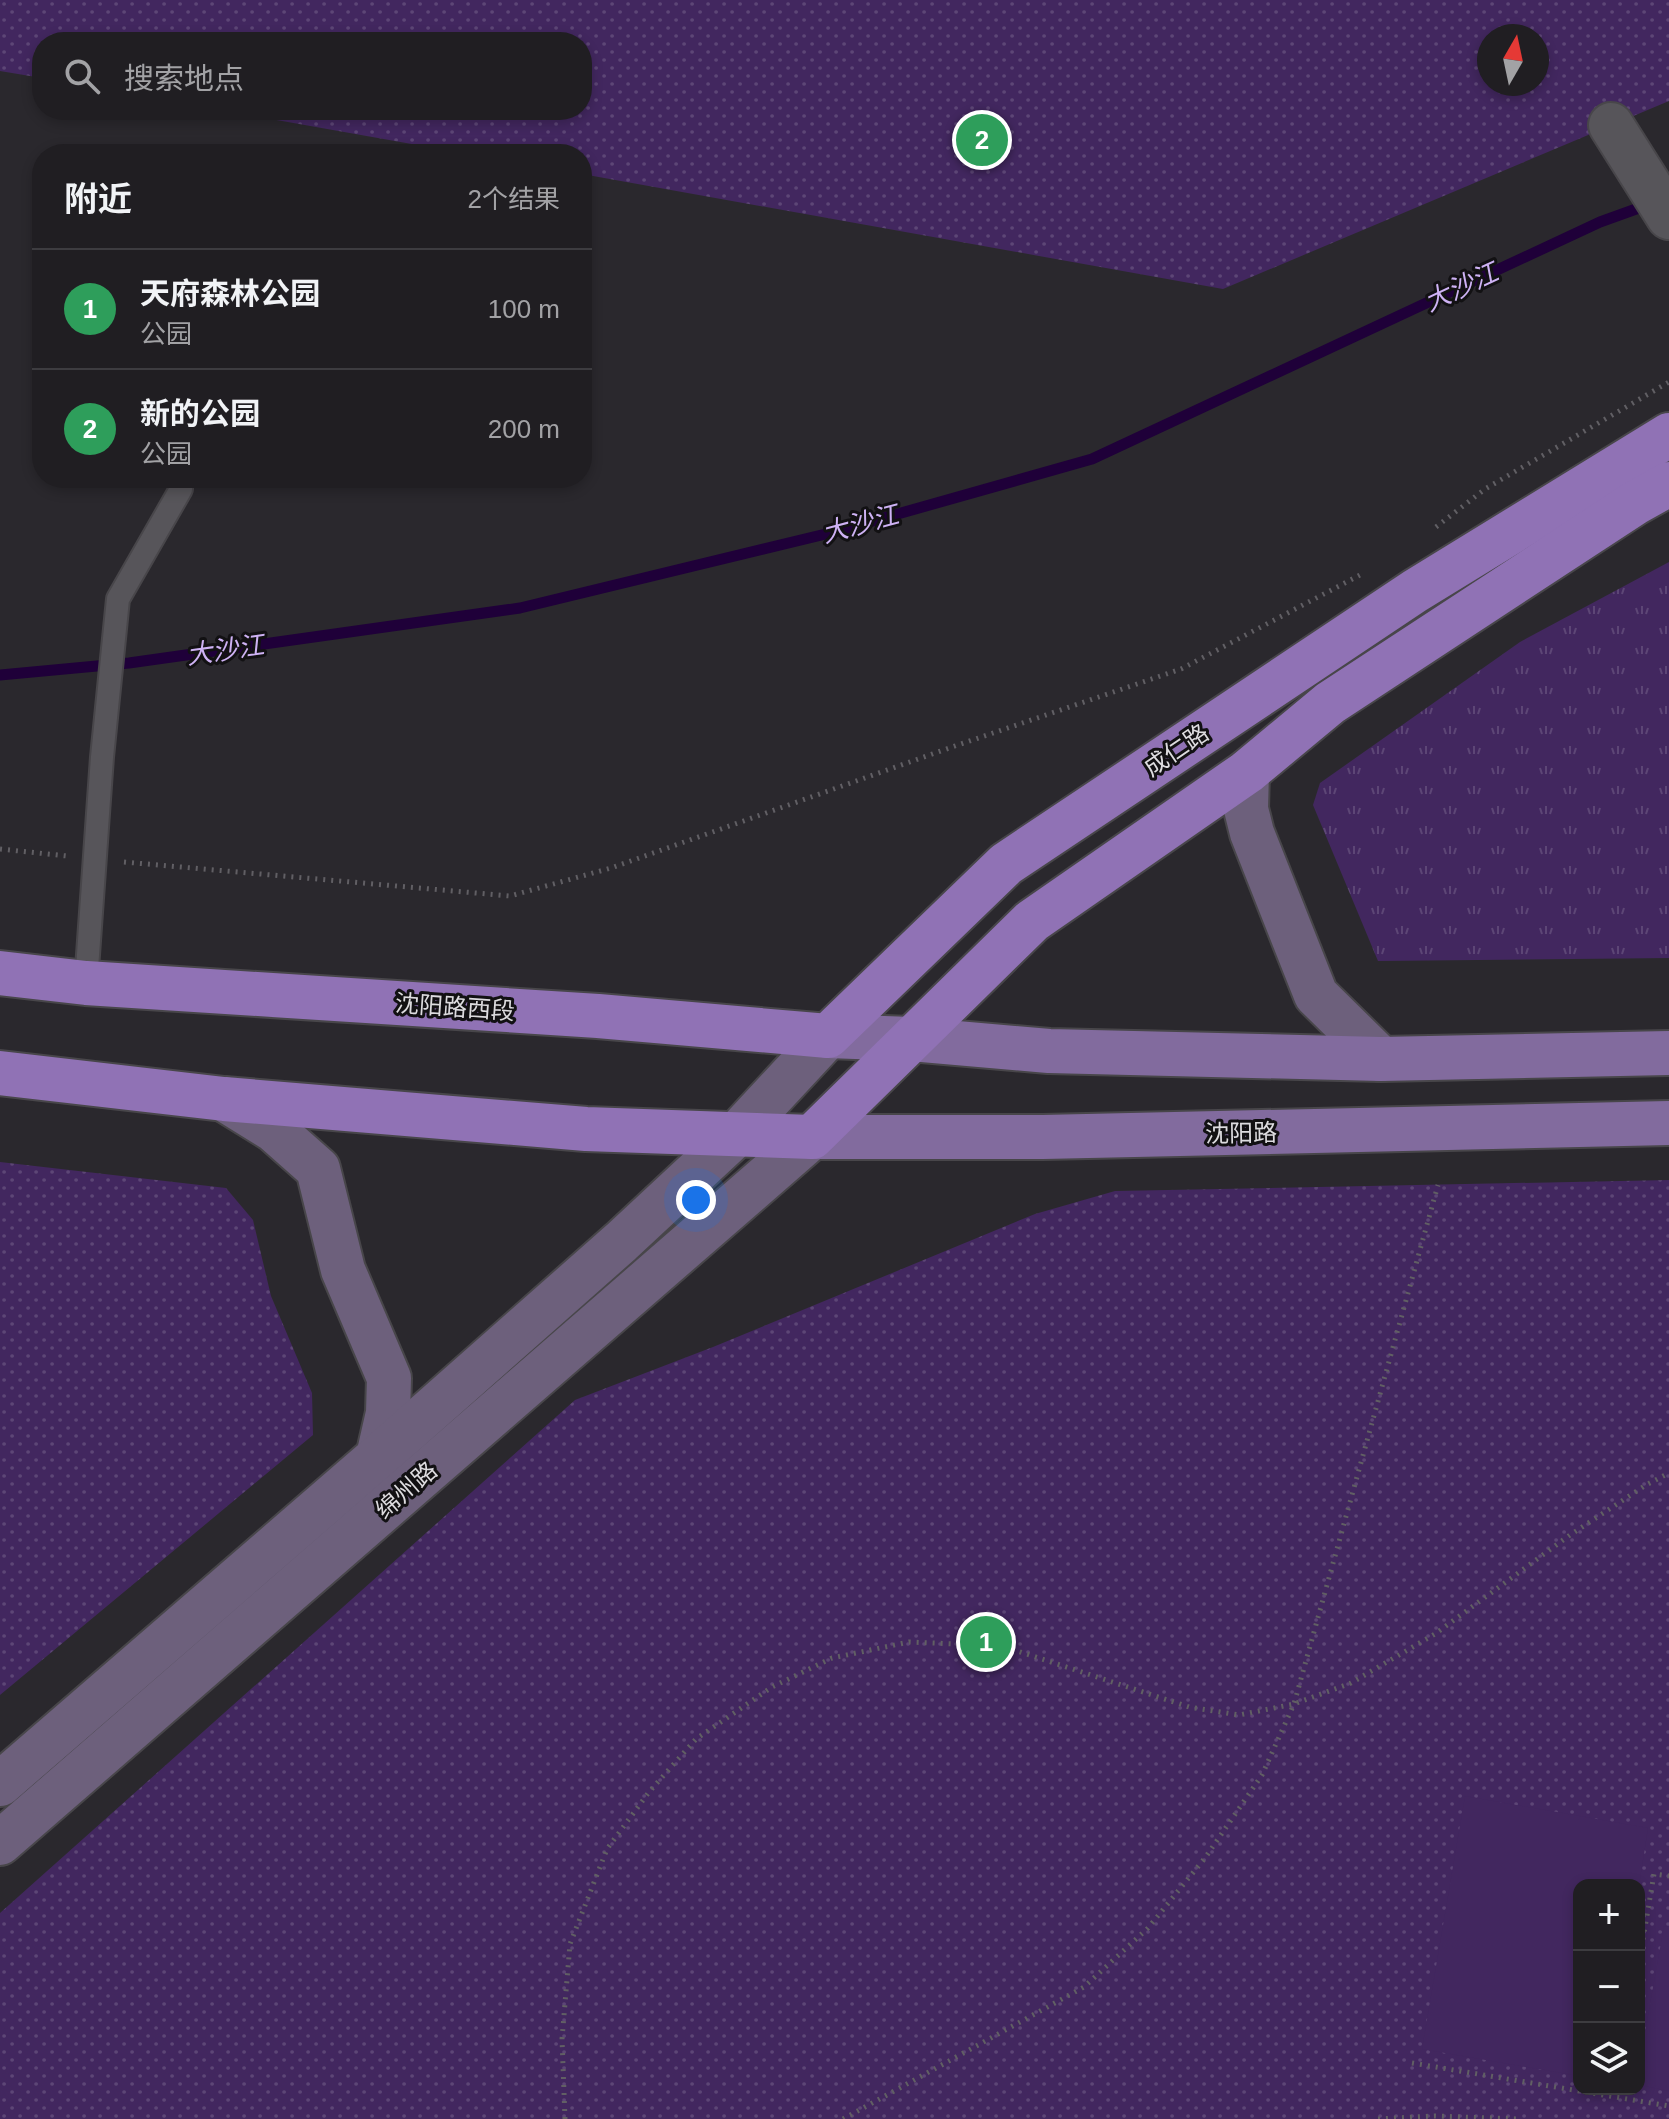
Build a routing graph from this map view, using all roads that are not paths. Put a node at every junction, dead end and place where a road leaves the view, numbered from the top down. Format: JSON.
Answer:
{"nodes":[{"id":1,"x":1611,"y":125,"type":"dead end"},
{"id":2,"x":1669,"y":217,"type":"edge"},
{"id":3,"x":1669,"y":435,"type":"edge"},
{"id":4,"x":1669,"y":484,"type":"edge"},
{"id":5,"x":181,"y":489,"type":"dead end"},
{"id":6,"x":1247,"y":772,"type":"junction"},
{"id":7,"x":0,"y":973,"type":"edge"},
{"id":8,"x":86,"y":983,"type":"junction"},
{"id":9,"x":828,"y":1036,"type":"junction"},
{"id":10,"x":911,"y":1039,"type":"junction"},
{"id":11,"x":1669,"y":1053,"type":"edge"},
{"id":12,"x":1381,"y":1059,"type":"junction"},
{"id":13,"x":0,"y":1073,"type":"edge"},
{"id":14,"x":224,"y":1099,"type":"junction"},
{"id":15,"x":1669,"y":1123,"type":"edge"},
{"id":16,"x":737,"y":1134,"type":"junction"},
{"id":17,"x":812,"y":1137,"type":"junction"},
{"id":18,"x":378,"y":1457,"type":"junction"},
{"id":19,"x":0,"y":1784,"type":"edge"},
{"id":20,"x":0,"y":1843,"type":"edge"}],
"edges":[{"from":1,"to":2,"type":"street"},
{"from":3,"to":9,"type":"highway","name":"成仁路"},
{"from":4,"to":6,"type":"highway"},
{"from":5,"to":8,"type":"lane"},
{"from":6,"to":10,"type":"highway"},
{"from":6,"to":12,"type":"main road"},
{"from":7,"to":8,"type":"highway","name":"沈阳路西段"},
{"from":8,"to":9,"type":"highway","name":"沈阳路西段"},
{"from":9,"to":10,"type":"main road","name":"沈阳路西段"},
{"from":9,"to":16,"type":"main road","name":"成仁路"},
{"from":10,"to":12,"type":"main road"},
{"from":10,"to":17,"type":"highway"},
{"from":11,"to":12,"type":"main road"},
{"from":13,"to":14,"type":"highway"},
{"from":14,"to":16,"type":"highway"},
{"from":14,"to":18,"type":"main road"},
{"from":15,"to":17,"type":"main road","name":"沈阳路"},
{"from":16,"to":17,"type":"highway"},
{"from":16,"to":18,"type":"main road","name":"绵州路"},
{"from":17,"to":20,"type":"main road","name":"绵州路"},
{"from":18,"to":19,"type":"main road","name":"绵州路"}]}
